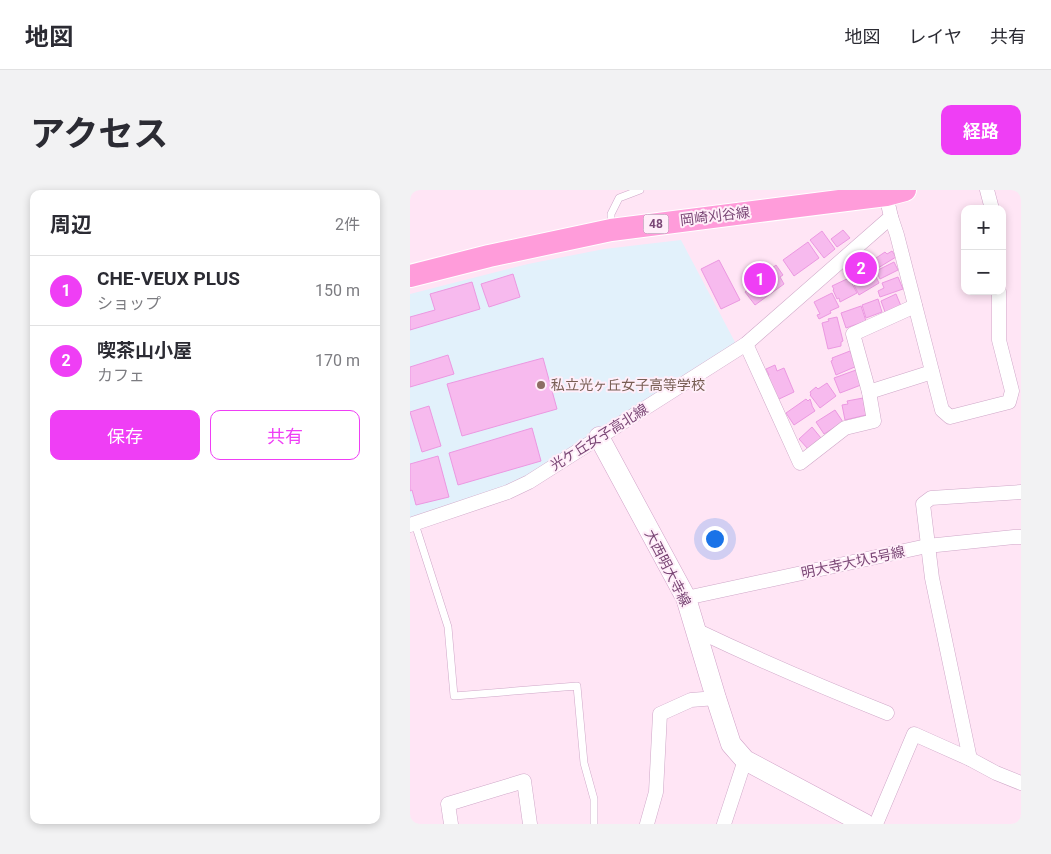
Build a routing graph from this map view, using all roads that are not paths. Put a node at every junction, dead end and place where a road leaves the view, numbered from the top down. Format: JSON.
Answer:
{"nodes":[{"id":1,"x":640,"y":190,"type":"edge"},
{"id":2,"x":987,"y":190,"type":"edge"},
{"id":3,"x":895,"y":192,"type":"edge"},
{"id":4,"x":991,"y":205,"type":"edge"},
{"id":5,"x":891,"y":217,"type":"junction"},
{"id":6,"x":611,"y":230,"type":"junction"},
{"id":7,"x":410,"y":276,"type":"edge"},
{"id":8,"x":999,"y":295,"type":"edge"},
{"id":9,"x":915,"y":306,"type":"junction"},
{"id":10,"x":746,"y":344,"type":"junction"},
{"id":11,"x":932,"y":372,"type":"junction"},
{"id":12,"x":869,"y":392,"type":"junction"},
{"id":13,"x":599,"y":437,"type":"junction"},
{"id":14,"x":1021,"y":492,"type":"edge"},
{"id":15,"x":413,"y":524,"type":"edge"},
{"id":16,"x":1021,"y":537,"type":"edge"},
{"id":17,"x":927,"y":546,"type":"junction"},
{"id":18,"x":686,"y":598,"type":"junction"},
{"id":19,"x":696,"y":630,"type":"junction"},
{"id":20,"x":716,"y":698,"type":"junction"},
{"id":21,"x":887,"y":713,"type":"dead end"},
{"id":22,"x":970,"y":759,"type":"junction"},
{"id":23,"x":745,"y":760,"type":"junction"},
{"id":24,"x":1021,"y":783,"type":"edge"},
{"id":25,"x":451,"y":824,"type":"edge"},
{"id":26,"x":530,"y":824,"type":"edge"},
{"id":27,"x":594,"y":824,"type":"edge"},
{"id":28,"x":647,"y":824,"type":"edge"},
{"id":29,"x":724,"y":824,"type":"edge"},
{"id":30,"x":866,"y":824,"type":"edge"},
{"id":31,"x":876,"y":824,"type":"edge"}],
"edges":[{"from":1,"to":6,"type":"lane"},
{"from":2,"to":4,"type":"street"},
{"from":3,"to":5,"type":"street"},
{"from":3,"to":6,"type":"main road","name":"岡崎刈谷線","number":"48"},
{"from":5,"to":9,"type":"street"},
{"from":5,"to":10,"type":"street","name":"光ケ丘女子高北線"},
{"from":6,"to":7,"type":"main road","name":"岡崎刈谷線","number":"48"},
{"from":8,"to":11,"type":"street"},
{"from":9,"to":11,"type":"street"},
{"from":9,"to":12,"type":"street"},
{"from":10,"to":12,"type":"street"},
{"from":10,"to":13,"type":"street","name":"光ケ丘女子高北線"},
{"from":11,"to":12,"type":"street"},
{"from":13,"to":15,"type":"street","name":"光ケ丘女子高北線"},
{"from":13,"to":18,"type":"street","name":"大西明大寺線"},
{"from":14,"to":17,"type":"street"},
{"from":15,"to":27,"type":"lane"},
{"from":16,"to":17,"type":"street","name":"明大寺大圦5号線"},
{"from":17,"to":18,"type":"street","name":"明大寺大圦5号線"},
{"from":17,"to":22,"type":"street"},
{"from":18,"to":19,"type":"street","name":"大西明大寺線"},
{"from":19,"to":20,"type":"street","name":"大西明大寺線"},
{"from":19,"to":21,"type":"street"},
{"from":20,"to":23,"type":"street","name":"大西明大寺線"},
{"from":20,"to":28,"type":"street"},
{"from":22,"to":24,"type":"street"},
{"from":22,"to":31,"type":"street"},
{"from":23,"to":29,"type":"street"},
{"from":23,"to":30,"type":"street"},
{"from":25,"to":26,"type":"street"}]}
